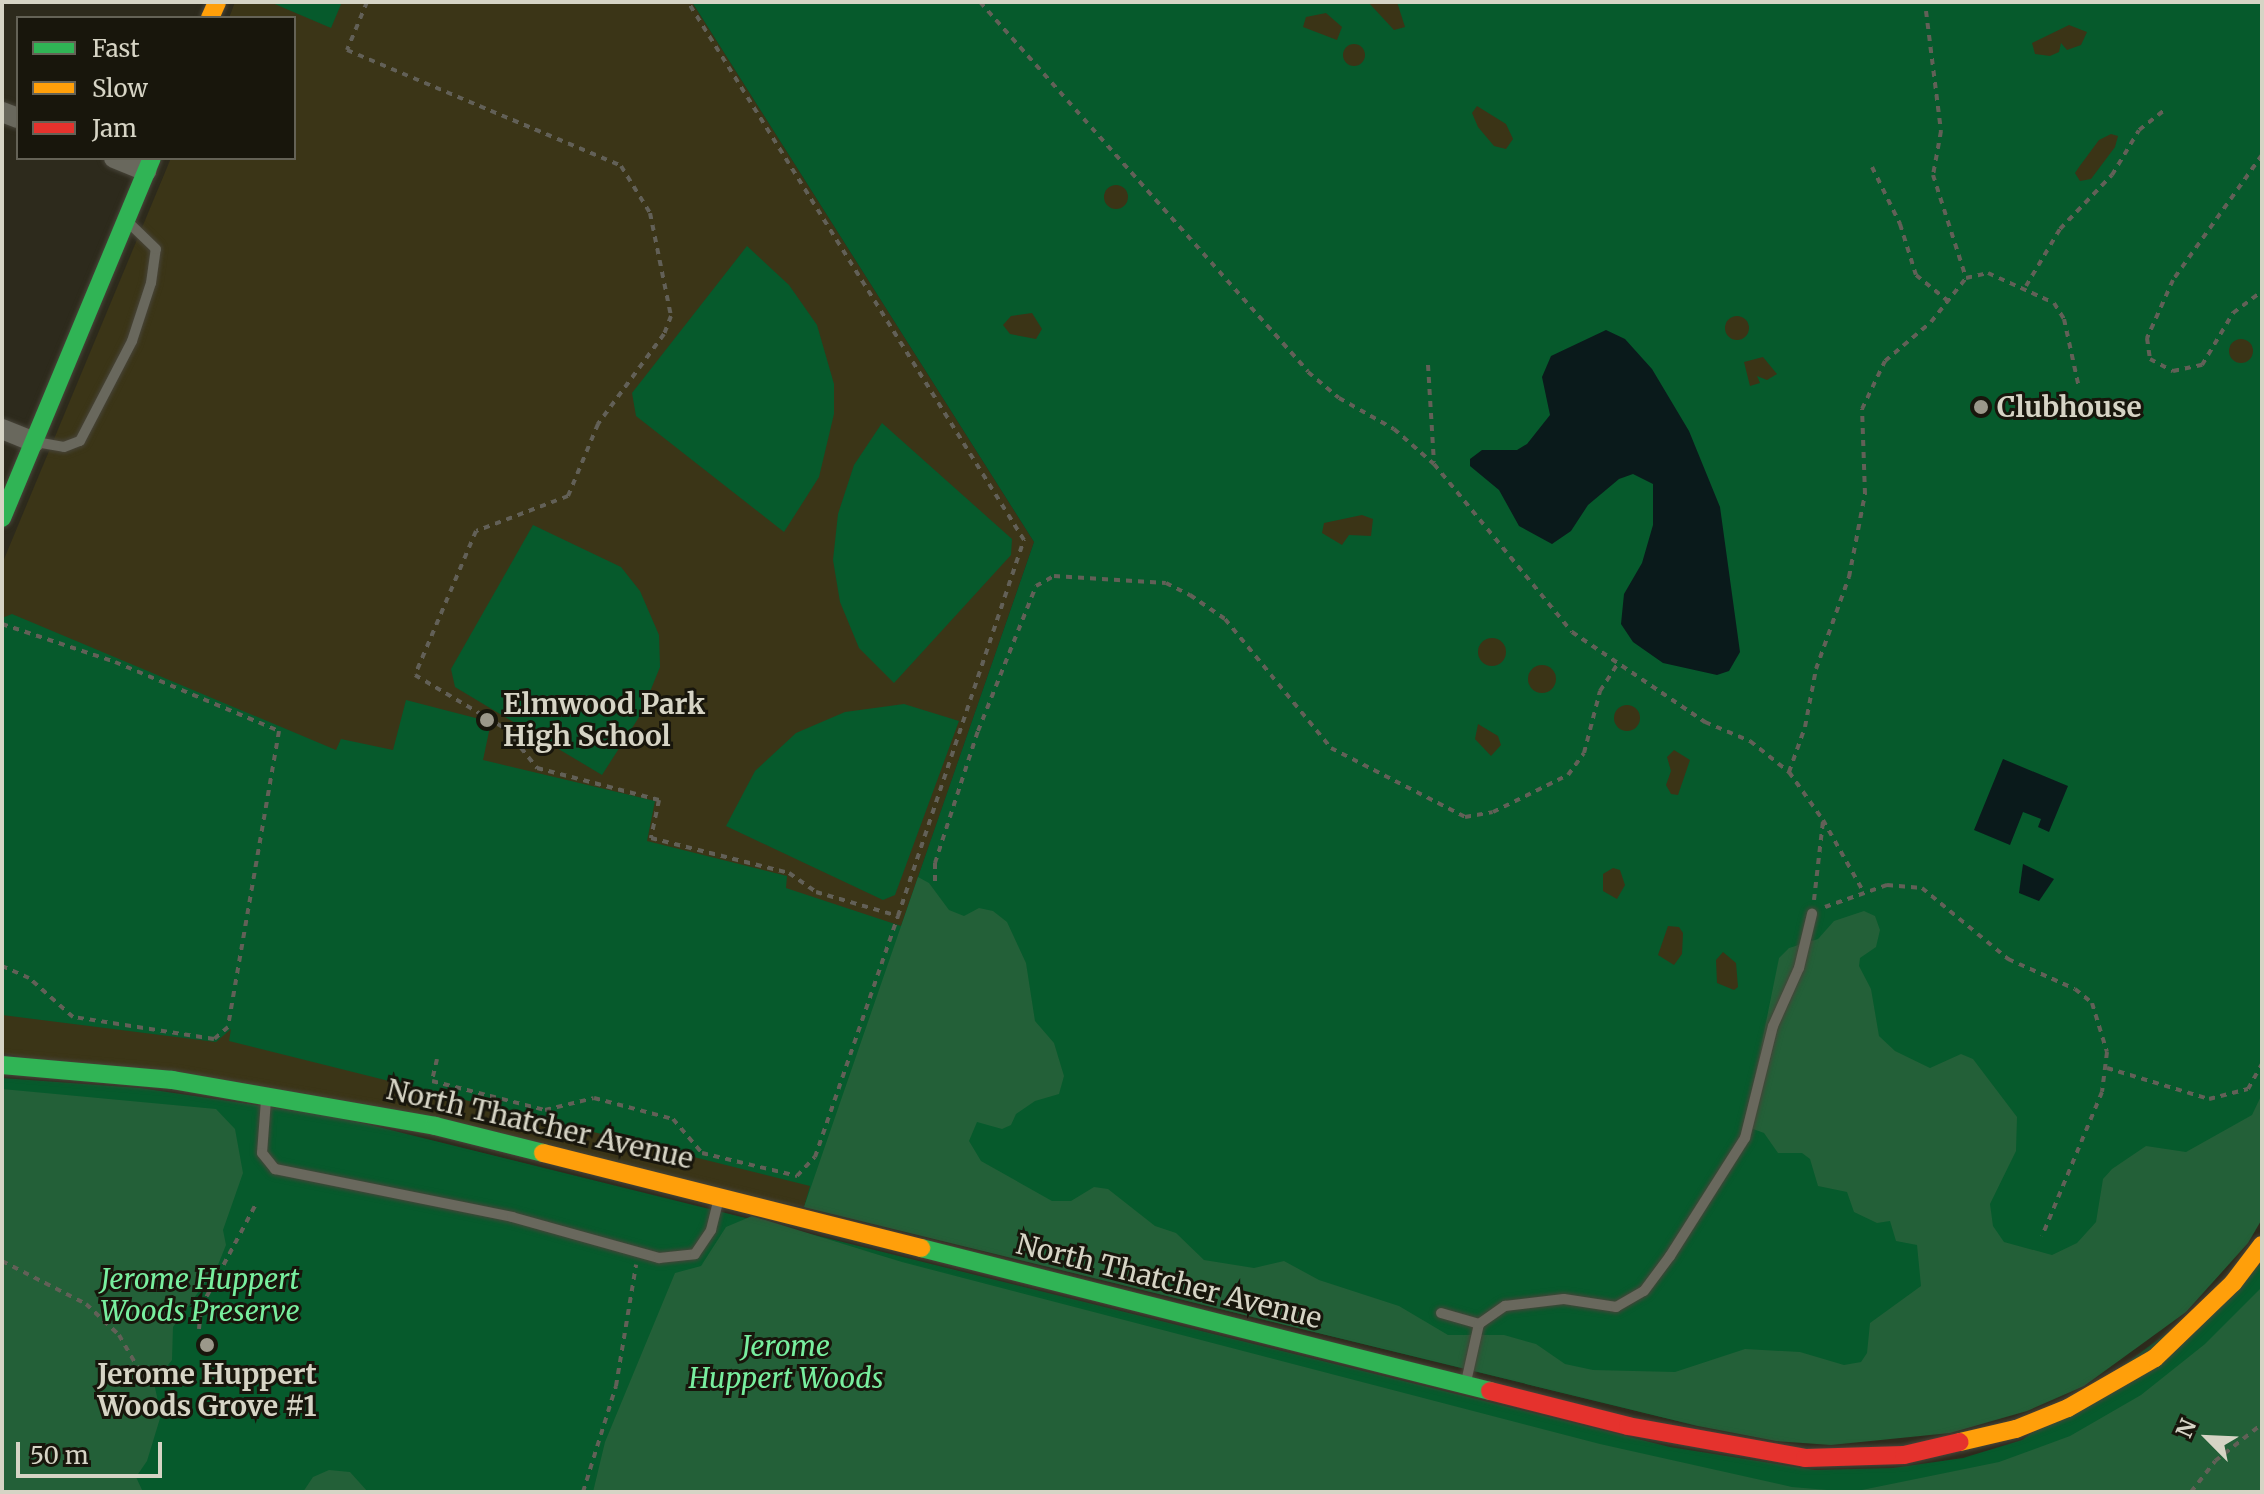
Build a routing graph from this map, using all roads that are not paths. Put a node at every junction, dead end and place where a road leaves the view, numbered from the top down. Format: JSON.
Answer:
{"nodes":[{"id":1,"x":124,"y":160,"type":"edge"},
{"id":2,"x":149,"y":165,"type":"edge"},
{"id":3,"x":126,"y":220,"type":"junction"},
{"id":4,"x":2,"y":429,"type":"edge"},
{"id":5,"x":34,"y":442,"type":"junction"},
{"id":6,"x":2,"y":518,"type":"edge"},
{"id":7,"x":1812,"y":914,"type":"road end"},
{"id":8,"x":2,"y":1065,"type":"edge"},
{"id":9,"x":266,"y":1094,"type":"junction"},
{"id":10,"x":720,"y":1196,"type":"junction"},
{"id":11,"x":2262,"y":1245,"type":"edge"},
{"id":12,"x":1441,"y":1313,"type":"dead end"},
{"id":13,"x":1479,"y":1324,"type":"junction"},
{"id":14,"x":1466,"y":1385,"type":"junction"}],
"edges":[{"from":1,"to":2,"type":"street"},
{"from":2,"to":3,"type":"street"},
{"from":3,"to":5,"type":"street"},
{"from":3,"to":5,"type":"lane"},
{"from":4,"to":5,"type":"street"},
{"from":5,"to":6,"type":"street"},
{"from":7,"to":13,"type":"lane"},
{"from":8,"to":9,"type":"street","name":"North Thatcher Avenue"},
{"from":9,"to":10,"type":"street","name":"North Thatcher Avenue"},
{"from":9,"to":10,"type":"lane"},
{"from":10,"to":14,"type":"street","name":"North Thatcher Avenue"},
{"from":11,"to":14,"type":"street","name":"North Thatcher Avenue"},
{"from":12,"to":13,"type":"lane"},
{"from":13,"to":14,"type":"lane"}]}
